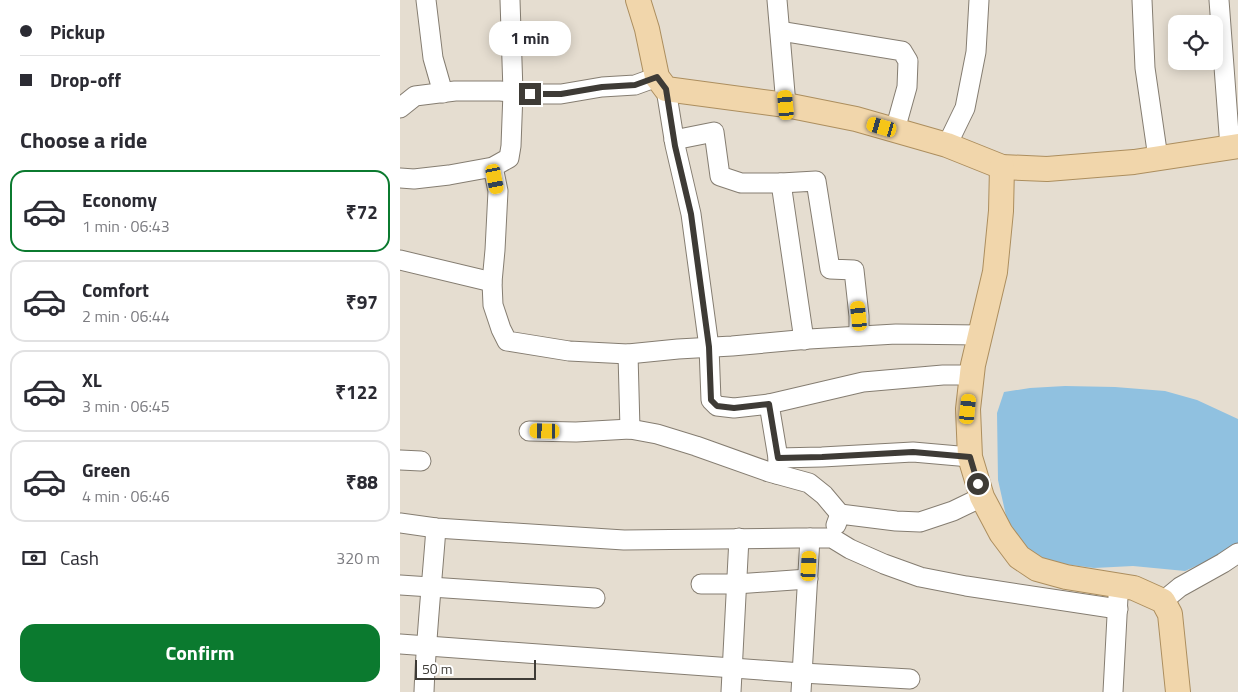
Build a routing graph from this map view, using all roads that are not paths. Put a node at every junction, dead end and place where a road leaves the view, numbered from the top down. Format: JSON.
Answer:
{"nodes":[{"id":1,"x":426,"y":0,"type":"edge"},
{"id":2,"x":510,"y":0,"type":"edge"},
{"id":3,"x":638,"y":0,"type":"edge"},
{"id":4,"x":777,"y":0,"type":"edge"},
{"id":5,"x":979,"y":0,"type":"edge"},
{"id":6,"x":1142,"y":0,"type":"edge"},
{"id":7,"x":1219,"y":0,"type":"edge"},
{"id":8,"x":780,"y":31,"type":"junction"},
{"id":9,"x":661,"y":83,"type":"junction"},
{"id":10,"x":513,"y":92,"type":"junction"},
{"id":11,"x":443,"y":93,"type":"junction"},
{"id":12,"x":786,"y":105,"type":"junction"},
{"id":13,"x":400,"y":108,"type":"edge"},
{"id":14,"x":895,"y":130,"type":"junction"},
{"id":15,"x":674,"y":140,"type":"junction"},
{"id":16,"x":947,"y":145,"type":"junction"},
{"id":17,"x":1234,"y":147,"type":"edge"},
{"id":18,"x":1158,"y":158,"type":"junction"},
{"id":19,"x":493,"y":167,"type":"junction"},
{"id":20,"x":1002,"y":167,"type":"junction"},
{"id":21,"x":400,"y":178,"type":"edge"},
{"id":22,"x":781,"y":183,"type":"junction"},
{"id":23,"x":400,"y":260,"type":"edge"},
{"id":24,"x":492,"y":282,"type":"junction"},
{"id":25,"x":980,"y":335,"type":"junction"},
{"id":26,"x":859,"y":336,"type":"junction"},
{"id":27,"x":804,"y":340,"type":"junction"},
{"id":28,"x":709,"y":347,"type":"junction"},
{"id":29,"x":628,"y":354,"type":"junction"},
{"id":30,"x":972,"y":375,"type":"junction"},
{"id":31,"x":769,"y":404,"type":"junction"},
{"id":32,"x":630,"y":429,"type":"junction"},
{"id":33,"x":529,"y":431,"type":"dead end"},
{"id":34,"x":970,"y":457,"type":"junction"},
{"id":35,"x":400,"y":460,"type":"edge"},
{"id":36,"x":421,"y":461,"type":"dead end"},
{"id":37,"x":777,"y":466,"type":"junction"},
{"id":38,"x":982,"y":497,"type":"junction"},
{"id":39,"x":840,"y":514,"type":"junction"},
{"id":40,"x":400,"y":523,"type":"edge"},
{"id":41,"x":436,"y":528,"type":"junction"},
{"id":42,"x":739,"y":538,"type":"junction"},
{"id":43,"x":810,"y":538,"type":"junction"},
{"id":44,"x":832,"y":538,"type":"junction"},
{"id":45,"x":1235,"y":559,"type":"edge"},
{"id":46,"x":808,"y":579,"type":"junction"},
{"id":47,"x":701,"y":584,"type":"dead end"},
{"id":48,"x":736,"y":584,"type":"junction"},
{"id":49,"x":400,"y":585,"type":"edge"},
{"id":50,"x":1119,"y":586,"type":"junction"},
{"id":51,"x":432,"y":587,"type":"junction"},
{"id":52,"x":595,"y":598,"type":"dead end"},
{"id":53,"x":1162,"y":601,"type":"junction"},
{"id":54,"x":1118,"y":609,"type":"junction"},
{"id":55,"x":400,"y":644,"type":"edge"},
{"id":56,"x":425,"y":645,"type":"junction"},
{"id":57,"x":732,"y":668,"type":"junction"},
{"id":58,"x":802,"y":673,"type":"junction"},
{"id":59,"x":910,"y":679,"type":"dead end"},
{"id":60,"x":424,"y":692,"type":"edge"},
{"id":61,"x":730,"y":692,"type":"edge"},
{"id":62,"x":801,"y":692,"type":"edge"},
{"id":63,"x":1113,"y":692,"type":"edge"},
{"id":64,"x":1178,"y":692,"type":"edge"}],
"edges":[{"from":1,"to":11,"type":"street"},
{"from":2,"to":10,"type":"street"},
{"from":3,"to":9,"type":"main road"},
{"from":4,"to":8,"type":"street"},
{"from":5,"to":16,"type":"street"},
{"from":6,"to":18,"type":"street"},
{"from":7,"to":17,"type":"street"},
{"from":8,"to":12,"type":"street"},
{"from":8,"to":14,"type":"street"},
{"from":9,"to":10,"type":"street"},
{"from":9,"to":12,"type":"main road"},
{"from":9,"to":15,"type":"street"},
{"from":10,"to":11,"type":"street"},
{"from":10,"to":19,"type":"street"},
{"from":11,"to":13,"type":"street"},
{"from":12,"to":14,"type":"main road"},
{"from":14,"to":16,"type":"main road"},
{"from":15,"to":22,"type":"street"},
{"from":15,"to":28,"type":"street"},
{"from":16,"to":20,"type":"main road"},
{"from":17,"to":18,"type":"main road"},
{"from":18,"to":20,"type":"main road"},
{"from":19,"to":21,"type":"street"},
{"from":19,"to":24,"type":"street"},
{"from":20,"to":25,"type":"main road"},
{"from":22,"to":26,"type":"street"},
{"from":22,"to":27,"type":"street"},
{"from":23,"to":24,"type":"street"},
{"from":24,"to":29,"type":"street"},
{"from":25,"to":26,"type":"street"},
{"from":25,"to":30,"type":"main road"},
{"from":26,"to":27,"type":"street"},
{"from":27,"to":28,"type":"street"},
{"from":28,"to":29,"type":"street"},
{"from":28,"to":31,"type":"street"},
{"from":29,"to":32,"type":"street"},
{"from":30,"to":31,"type":"street"},
{"from":30,"to":34,"type":"main road"},
{"from":31,"to":37,"type":"street"},
{"from":32,"to":33,"type":"street"},
{"from":32,"to":37,"type":"street"},
{"from":34,"to":37,"type":"street"},
{"from":34,"to":38,"type":"main road"},
{"from":35,"to":36,"type":"street"},
{"from":37,"to":39,"type":"street"},
{"from":38,"to":39,"type":"street"},
{"from":38,"to":50,"type":"main road"},
{"from":39,"to":44,"type":"street"},
{"from":40,"to":41,"type":"street"},
{"from":41,"to":42,"type":"street"},
{"from":41,"to":51,"type":"street"},
{"from":42,"to":43,"type":"street"},
{"from":42,"to":48,"type":"street"},
{"from":43,"to":44,"type":"street"},
{"from":43,"to":46,"type":"street"},
{"from":44,"to":54,"type":"street"},
{"from":45,"to":53,"type":"street"},
{"from":46,"to":48,"type":"street"},
{"from":46,"to":58,"type":"street"},
{"from":47,"to":48,"type":"street"},
{"from":48,"to":57,"type":"street"},
{"from":49,"to":51,"type":"street"},
{"from":50,"to":53,"type":"main road"},
{"from":50,"to":54,"type":"street"},
{"from":51,"to":52,"type":"street"},
{"from":51,"to":56,"type":"street"},
{"from":53,"to":64,"type":"main road"},
{"from":54,"to":63,"type":"street"},
{"from":55,"to":56,"type":"street"},
{"from":56,"to":57,"type":"street"},
{"from":56,"to":60,"type":"street"},
{"from":57,"to":58,"type":"street"},
{"from":57,"to":61,"type":"street"},
{"from":58,"to":59,"type":"street"},
{"from":58,"to":62,"type":"street"}]}
